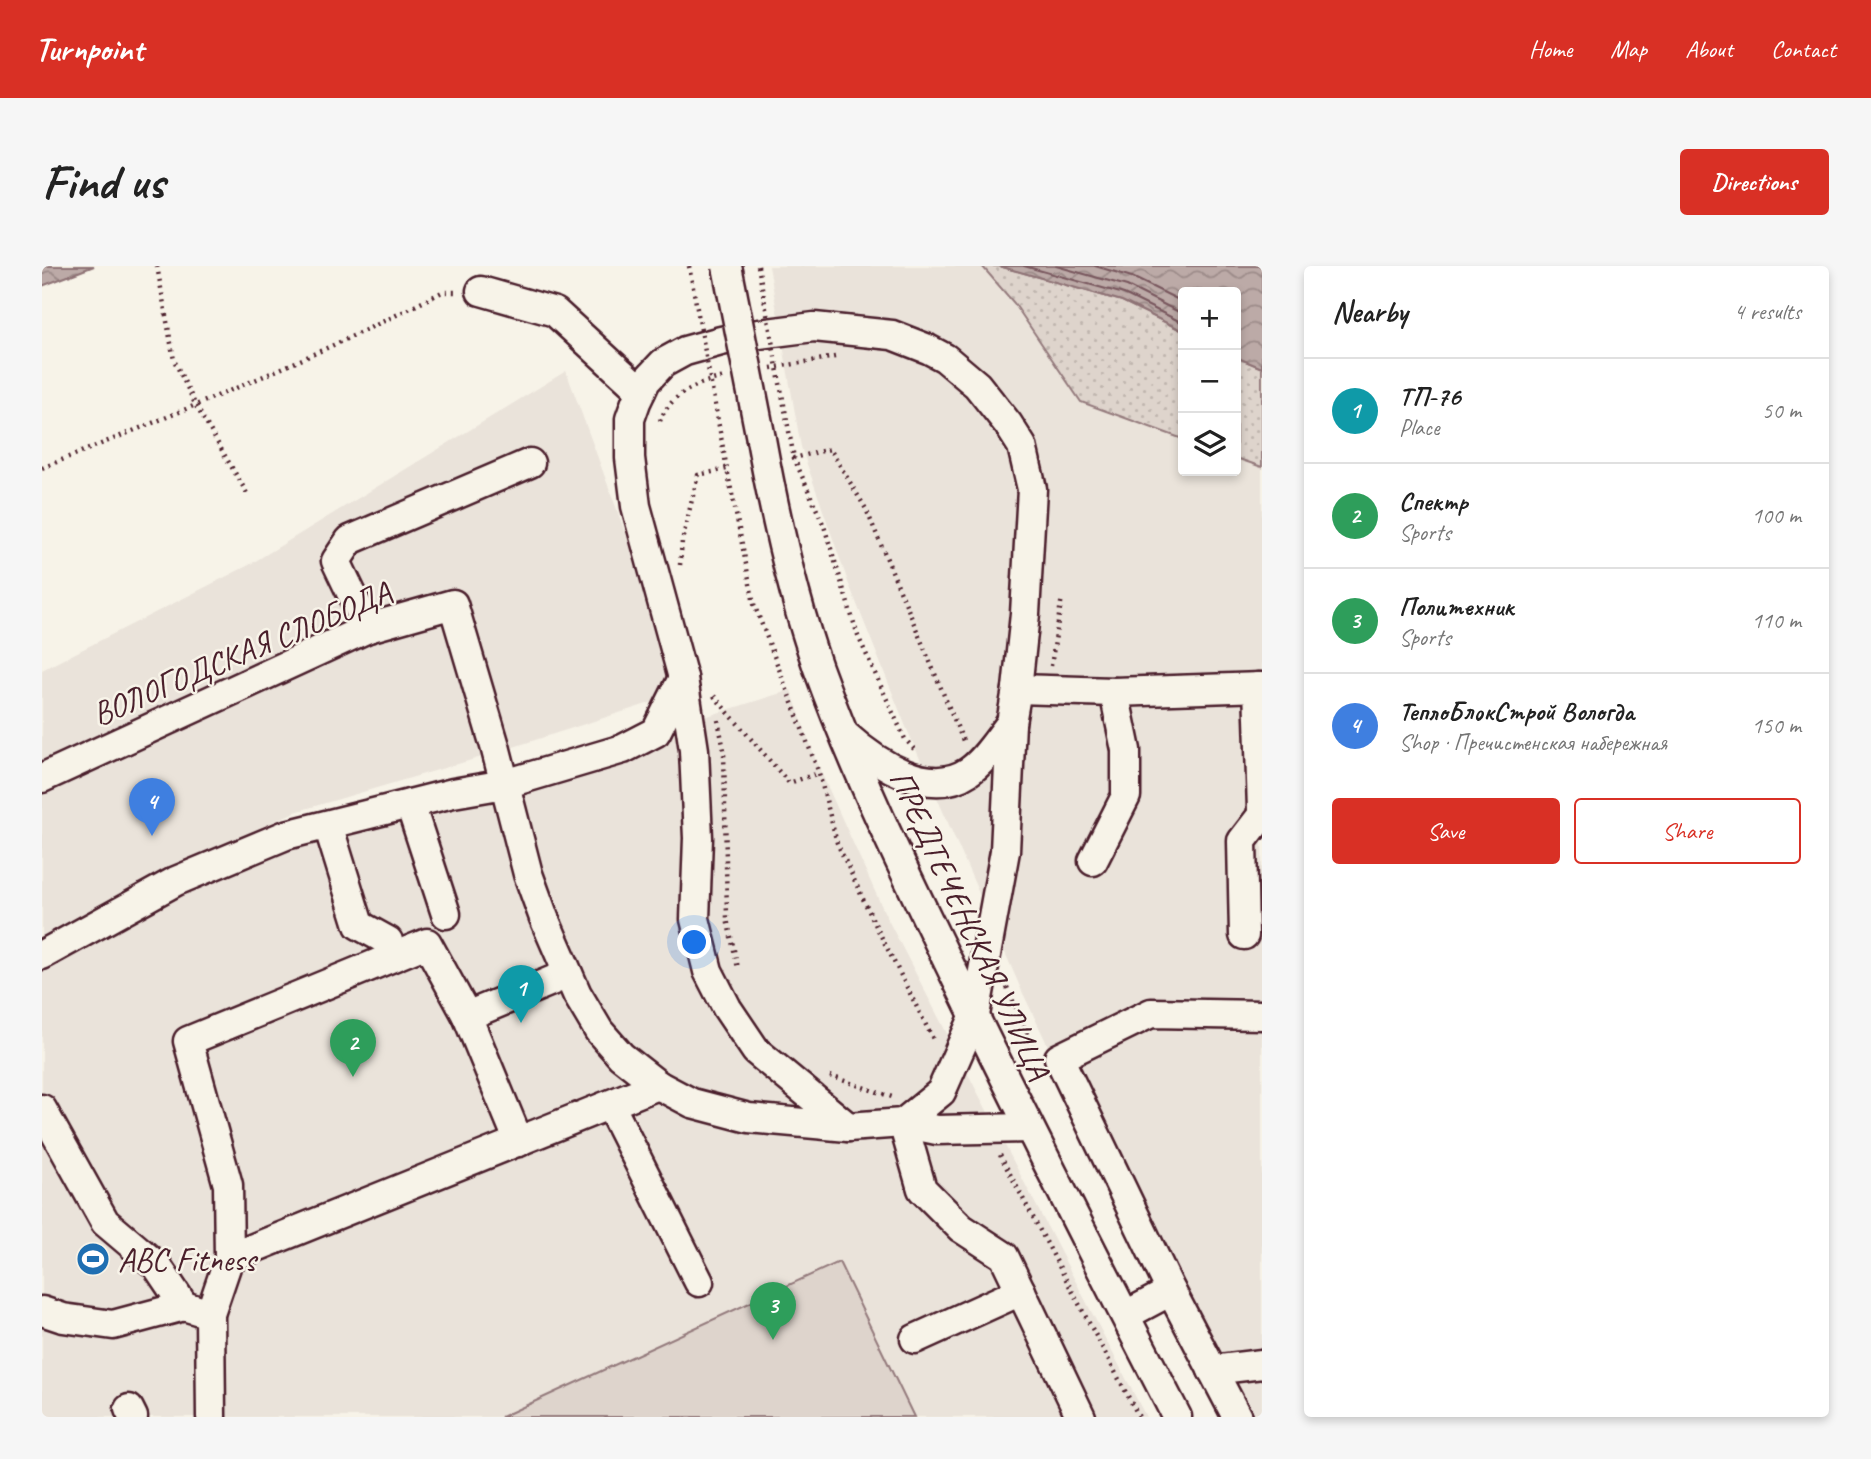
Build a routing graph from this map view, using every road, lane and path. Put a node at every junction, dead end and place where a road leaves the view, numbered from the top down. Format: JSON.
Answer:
{"nodes":[{"id":1,"x":158,"y":266,"type":"edge"},
{"id":2,"x":689,"y":266,"type":"edge"},
{"id":3,"x":727,"y":266,"type":"edge"},
{"id":4,"x":758,"y":266,"type":"edge"},
{"id":5,"x":481,"y":291,"type":"joint"},
{"id":6,"x":838,"y":357,"type":"dead end"},
{"id":7,"x":765,"y":369,"type":"dead end"},
{"id":8,"x":727,"y":376,"type":"dead end"},
{"id":9,"x":641,"y":391,"type":"junction"},
{"id":10,"x":195,"y":406,"type":"junction"},
{"id":11,"x":658,"y":425,"type":"dead end"},
{"id":12,"x":794,"y":458,"type":"junction"},
{"id":13,"x":530,"y":463,"type":"dead end"},
{"id":14,"x":42,"y":468,"type":"edge"},
{"id":15,"x":727,"y":469,"type":"junction"},
{"id":16,"x":248,"y":495,"type":"dead end"},
{"id":17,"x":682,"y":541,"type":"dead end"},
{"id":18,"x":676,"y":556,"type":"dead end"},
{"id":19,"x":680,"y":569,"type":"dead end"},
{"id":20,"x":368,"y":628,"type":"junction"},
{"id":21,"x":682,"y":678,"type":"junction"},
{"id":22,"x":711,"y":686,"type":"dead end"},
{"id":23,"x":1260,"y":687,"type":"edge"},
{"id":24,"x":1017,"y":690,"type":"junction"},
{"id":25,"x":1114,"y":692,"type":"junction"},
{"id":26,"x":715,"y":699,"type":"junction"},
{"id":27,"x":1011,"y":723,"type":"junction"},
{"id":28,"x":844,"y":734,"type":"junction"},
{"id":29,"x":974,"y":740,"type":"dead end"},
{"id":30,"x":922,"y":757,"type":"dead end"},
{"id":31,"x":819,"y":773,"type":"junction"},
{"id":32,"x":42,"y":778,"type":"edge"},
{"id":33,"x":505,"y":784,"type":"junction"},
{"id":34,"x":410,"y":804,"type":"junction"},
{"id":35,"x":1262,"y":812,"type":"edge"},
{"id":36,"x":328,"y":825,"type":"junction"},
{"id":37,"x":1093,"y":861,"type":"dead end"},
{"id":38,"x":446,"y":914,"type":"dead end"},
{"id":39,"x":1244,"y":935,"type":"dead end"},
{"id":40,"x":388,"y":942,"type":"dead end"},
{"id":41,"x":42,"y":955,"type":"edge"},
{"id":42,"x":568,"y":974,"type":"junction"},
{"id":43,"x":741,"y":978,"type":"dead end"},
{"id":44,"x":1004,"y":981,"type":"dead end"},
{"id":45,"x":975,"y":1015,"type":"junction"},
{"id":46,"x":1262,"y":1015,"type":"edge"},
{"id":47,"x":467,"y":1016,"type":"junction"},
{"id":48,"x":936,"y":1052,"type":"dead end"},
{"id":49,"x":1039,"y":1061,"type":"dead end"},
{"id":50,"x":827,"y":1076,"type":"dead end"},
{"id":51,"x":658,"y":1085,"type":"junction"},
{"id":52,"x":610,"y":1105,"type":"junction"},
{"id":53,"x":42,"y":1108,"type":"edge"},
{"id":54,"x":902,"y":1110,"type":"junction"},
{"id":55,"x":848,"y":1127,"type":"junction"},
{"id":56,"x":1029,"y":1128,"type":"junction"},
{"id":57,"x":519,"y":1142,"type":"junction"},
{"id":58,"x":997,"y":1152,"type":"dead end"},
{"id":59,"x":229,"y":1258,"type":"junction"},
{"id":60,"x":699,"y":1282,"type":"dead end"},
{"id":61,"x":1021,"y":1291,"type":"junction"},
{"id":62,"x":1171,"y":1291,"type":"junction"},
{"id":63,"x":197,"y":1310,"type":"junction"},
{"id":64,"x":42,"y":1311,"type":"edge"},
{"id":65,"x":1126,"y":1315,"type":"junction"},
{"id":66,"x":915,"y":1339,"type":"dead end"},
{"id":67,"x":1262,"y":1364,"type":"edge"},
{"id":68,"x":1212,"y":1370,"type":"junction"},
{"id":69,"x":211,"y":1417,"type":"edge"},
{"id":70,"x":1081,"y":1417,"type":"edge"},
{"id":71,"x":1139,"y":1417,"type":"edge"},
{"id":72,"x":1177,"y":1417,"type":"edge"},
{"id":73,"x":1237,"y":1417,"type":"edge"}],
"edges":[{"from":1,"to":10,"type":"path"},
{"from":2,"to":15,"type":"path","bridge":true},
{"from":3,"to":28,"type":"street","name":"ПРЕДТЕЧЕНСКАЯ УЛИЦА","bridge":true},
{"from":4,"to":12,"type":"path","bridge":true},
{"from":5,"to":9,"type":"street"},
{"from":5,"to":10,"type":"path"},
{"from":6,"to":7,"type":"path"},
{"from":8,"to":11,"type":"path"},
{"from":9,"to":21,"type":"street"},
{"from":9,"to":24,"type":"street"},
{"from":10,"to":14,"type":"path"},
{"from":10,"to":16,"type":"path"},
{"from":12,"to":29,"type":"path"},
{"from":12,"to":30,"type":"path"},
{"from":13,"to":20,"type":"street"},
{"from":15,"to":17,"type":"path"},
{"from":15,"to":31,"type":"path"},
{"from":18,"to":19,"type":"path"},
{"from":20,"to":32,"type":"street","name":"ВОЛОГОДСКАЯ СЛОБОДА"},
{"from":20,"to":33,"type":"street","name":"ВОЛОГОДСКАЯ СЛОБОДА"},
{"from":21,"to":33,"type":"street"},
{"from":21,"to":55,"type":"street"},
{"from":22,"to":26,"type":"path"},
{"from":23,"to":25,"type":"street"},
{"from":23,"to":35,"type":"street"},
{"from":24,"to":25,"type":"street"},
{"from":24,"to":27,"type":"street"},
{"from":25,"to":37,"type":"street"},
{"from":26,"to":31,"type":"path"},
{"from":26,"to":43,"type":"path"},
{"from":27,"to":28,"type":"street"},
{"from":27,"to":45,"type":"street"},
{"from":28,"to":45,"type":"street","name":"ПРЕДТЕЧЕНСКАЯ УЛИЦА"},
{"from":31,"to":48,"type":"path"},
{"from":33,"to":34,"type":"street"},
{"from":33,"to":42,"type":"street"},
{"from":34,"to":36,"type":"street"},
{"from":34,"to":38,"type":"street"},
{"from":35,"to":39,"type":"street"},
{"from":36,"to":40,"type":"street"},
{"from":36,"to":41,"type":"street"},
{"from":42,"to":47,"type":"street"},
{"from":42,"to":51,"type":"street"},
{"from":44,"to":49,"type":"path"},
{"from":45,"to":54,"type":"street"},
{"from":45,"to":56,"type":"street","name":"ПРЕДТЕЧЕНСКАЯ УЛИЦА"},
{"from":46,"to":62,"type":"street"},
{"from":47,"to":57,"type":"street"},
{"from":47,"to":59,"type":"street"},
{"from":50,"to":54,"type":"path"},
{"from":51,"to":52,"type":"street"},
{"from":51,"to":55,"type":"street"},
{"from":52,"to":57,"type":"street"},
{"from":52,"to":60,"type":"street"},
{"from":53,"to":63,"type":"street"},
{"from":54,"to":55,"type":"street"},
{"from":54,"to":56,"type":"street"},
{"from":54,"to":61,"type":"street"},
{"from":56,"to":65,"type":"street","name":"ПРЕДТЕЧЕНСКАЯ УЛИЦА"},
{"from":57,"to":59,"type":"street"},
{"from":58,"to":71,"type":"path"},
{"from":59,"to":63,"type":"street"},
{"from":61,"to":66,"type":"street"},
{"from":61,"to":70,"type":"street"},
{"from":62,"to":65,"type":"street"},
{"from":62,"to":68,"type":"street"},
{"from":63,"to":64,"type":"street"},
{"from":63,"to":69,"type":"street"},
{"from":65,"to":72,"type":"street","name":"ПРЕДТЕЧЕНСКАЯ УЛИЦА"},
{"from":67,"to":68,"type":"street"},
{"from":68,"to":73,"type":"street"}]}
